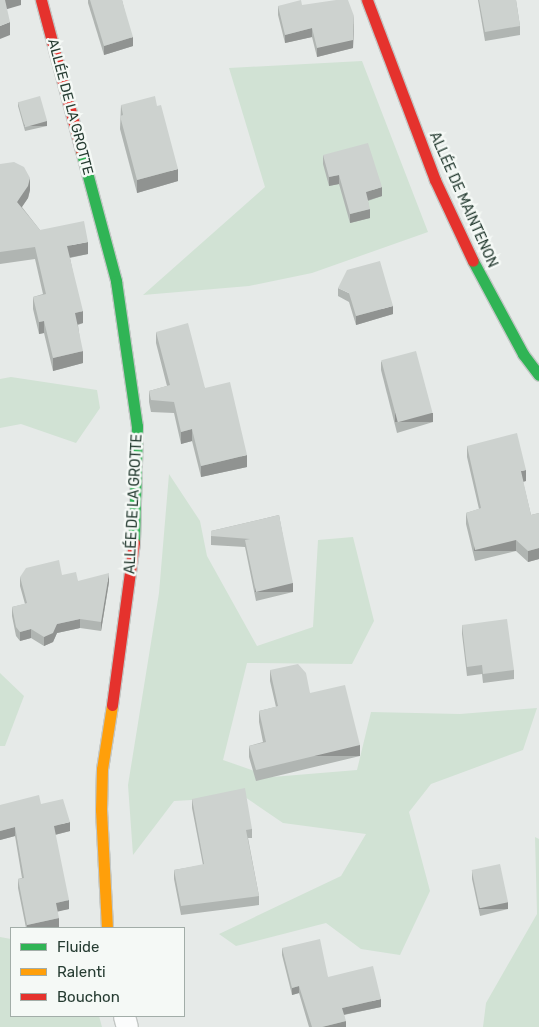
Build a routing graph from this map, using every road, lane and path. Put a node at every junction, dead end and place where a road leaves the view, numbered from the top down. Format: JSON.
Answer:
{"nodes":[{"id":1,"x":40,"y":0,"type":"edge"},
{"id":2,"x":367,"y":0,"type":"edge"},
{"id":3,"x":539,"y":375,"type":"edge"},
{"id":4,"x":108,"y":927,"type":"edge"}],
"edges":[{"from":1,"to":4,"type":"street","name":"ALLÉE DE LA GROTTE"},
{"from":2,"to":3,"type":"street","name":"ALLÉE DE MAINTENON"}]}
